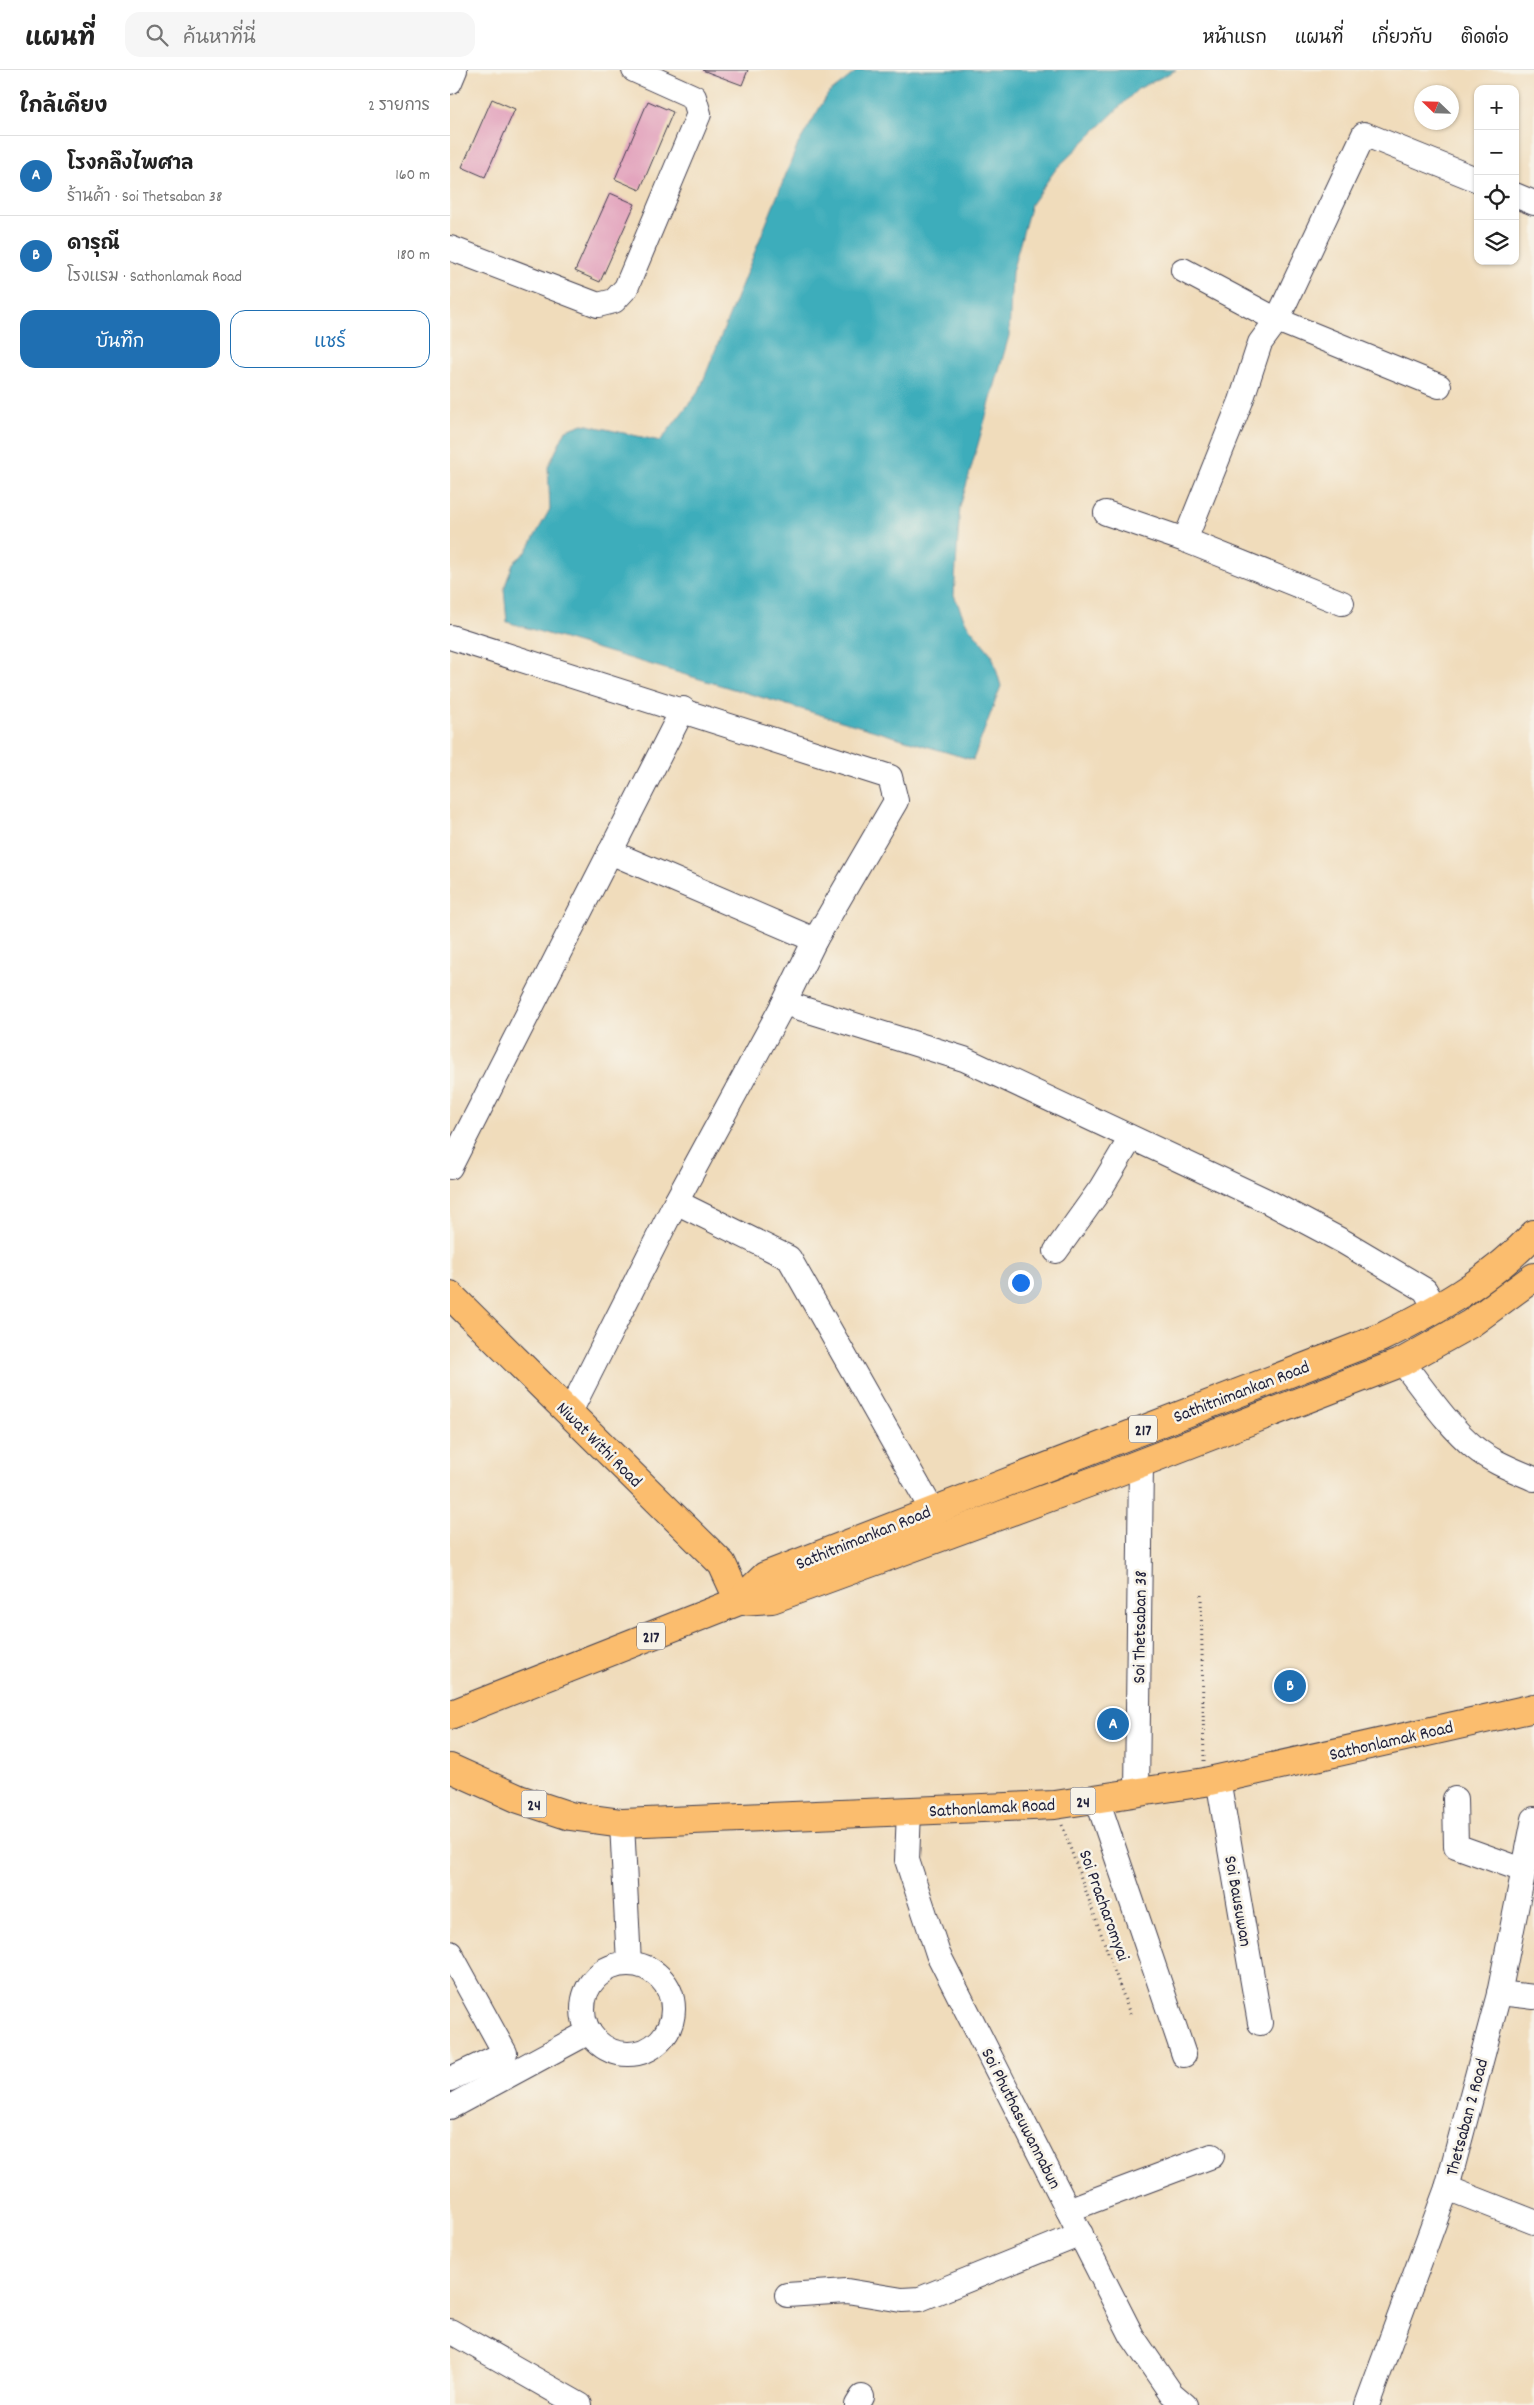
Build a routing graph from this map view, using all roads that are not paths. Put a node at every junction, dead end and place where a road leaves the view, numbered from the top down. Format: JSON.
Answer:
{"nodes":[{"id":1,"x":455,"y":70,"type":"edge"},
{"id":2,"x":634,"y":70,"type":"edge"},
{"id":3,"x":450,"y":82,"type":"edge"},
{"id":4,"x":1474,"y":178,"type":"edge"},
{"id":5,"x":1519,"y":197,"type":"edge"},
{"id":6,"x":1534,"y":203,"type":"edge"},
{"id":7,"x":450,"y":248,"type":"edge"},
{"id":8,"x":1183,"y":270,"type":"dead end"},
{"id":9,"x":1277,"y":320,"type":"junction"},
{"id":10,"x":1439,"y":386,"type":"dead end"},
{"id":11,"x":1106,"y":513,"type":"dead end"},
{"id":12,"x":1186,"y":540,"type":"junction"},
{"id":13,"x":1342,"y":603,"type":"dead end"},
{"id":14,"x":450,"y":637,"type":"edge"},
{"id":15,"x":683,"y":709,"type":"junction"},
{"id":16,"x":610,"y":852,"type":"junction"},
{"id":17,"x":815,"y":940,"type":"junction"},
{"id":18,"x":784,"y":1002,"type":"junction"},
{"id":19,"x":1131,"y":1138,"type":"junction"},
{"id":20,"x":450,"y":1167,"type":"edge"},
{"id":21,"x":676,"y":1202,"type":"junction"},
{"id":22,"x":1534,"y":1234,"type":"edge"},
{"id":23,"x":1056,"y":1251,"type":"dead end"},
{"id":24,"x":1534,"y":1277,"type":"edge"},
{"id":25,"x":450,"y":1294,"type":"edge"},
{"id":26,"x":1436,"y":1310,"type":"junction"},
{"id":27,"x":1402,"y":1362,"type":"junction"},
{"id":28,"x":569,"y":1414,"type":"junction"},
{"id":29,"x":1141,"y":1463,"type":"junction"},
{"id":30,"x":1534,"y":1479,"type":"edge"},
{"id":31,"x":932,"y":1510,"type":"junction"},
{"id":32,"x":739,"y":1601,"type":"junction"},
{"id":33,"x":1534,"y":1708,"type":"edge"},
{"id":34,"x":450,"y":1714,"type":"edge"},
{"id":35,"x":450,"y":1768,"type":"edge"},
{"id":36,"x":1212,"y":1780,"type":"junction"},
{"id":37,"x":1138,"y":1792,"type":"junction"},
{"id":38,"x":1097,"y":1799,"type":"junction"},
{"id":39,"x":1455,"y":1799,"type":"dead end"},
{"id":40,"x":909,"y":1811,"type":"junction"},
{"id":41,"x":1534,"y":1819,"type":"edge"},
{"id":42,"x":622,"y":1823,"type":"junction"},
{"id":43,"x":1523,"y":1870,"type":"junction"},
{"id":44,"x":450,"y":1953,"type":"edge"},
{"id":45,"x":629,"y":1964,"type":"junction"},
{"id":46,"x":1499,"y":1993,"type":"junction"},
{"id":47,"x":1534,"y":1997,"type":"edge"},
{"id":48,"x":1260,"y":2023,"type":"dead end"},
{"id":49,"x":589,"y":2032,"type":"junction"},
{"id":50,"x":1184,"y":2055,"type":"dead end"},
{"id":51,"x":450,"y":2079,"type":"edge"},
{"id":52,"x":450,"y":2107,"type":"edge"},
{"id":53,"x":1212,"y":2156,"type":"dead end"},
{"id":54,"x":1447,"y":2188,"type":"junction"},
{"id":55,"x":1068,"y":2210,"type":"junction"},
{"id":56,"x":1534,"y":2222,"type":"edge"},
{"id":57,"x":1081,"y":2234,"type":"junction"},
{"id":58,"x":787,"y":2295,"type":"dead end"},
{"id":59,"x":450,"y":2331,"type":"edge"},
{"id":60,"x":1173,"y":2401,"type":"edge"},
{"id":61,"x":580,"y":2405,"type":"edge"},
{"id":62,"x":1367,"y":2405,"type":"edge"}],
"edges":[{"from":1,"to":3,"type":"street"},
{"from":2,"to":7,"type":"street"},
{"from":4,"to":9,"type":"street"},
{"from":5,"to":6,"type":"street"},
{"from":8,"to":9,"type":"street"},
{"from":9,"to":10,"type":"street"},
{"from":9,"to":12,"type":"street"},
{"from":11,"to":12,"type":"street"},
{"from":12,"to":13,"type":"street"},
{"from":14,"to":15,"type":"street"},
{"from":15,"to":16,"type":"street"},
{"from":15,"to":17,"type":"street"},
{"from":16,"to":17,"type":"street"},
{"from":16,"to":20,"type":"street"},
{"from":17,"to":18,"type":"street"},
{"from":18,"to":19,"type":"street"},
{"from":18,"to":21,"type":"street"},
{"from":19,"to":23,"type":"street"},
{"from":19,"to":26,"type":"street"},
{"from":21,"to":28,"type":"street"},
{"from":21,"to":31,"type":"street"},
{"from":22,"to":26,"type":"main road","name":"Sathitnimankan Road","number":"217"},
{"from":24,"to":27,"type":"main road","name":"Sathitnimankan Road","number":"217"},
{"from":25,"to":28,"type":"main road","name":"Niwat Withi Road"},
{"from":26,"to":31,"type":"main road","name":"Sathitnimankan Road","number":"217"},
{"from":27,"to":29,"type":"main road","name":"Sathitnimankan Road","number":"217"},
{"from":27,"to":30,"type":"street"},
{"from":28,"to":32,"type":"main road","name":"Niwat Withi Road"},
{"from":29,"to":32,"type":"main road","name":"Sathitnimankan Road","number":"217"},
{"from":29,"to":37,"type":"street","name":"Soi Thetsaban 38"},
{"from":31,"to":32,"type":"main road","name":"Sathitnimankan Road","number":"217"},
{"from":32,"to":34,"type":"main road","name":"Sathitnimankan Road","number":"217"},
{"from":33,"to":36,"type":"main road","name":"Sathonlamak Road","number":"24"},
{"from":35,"to":42,"type":"main road","name":"Sathonlamak Road","number":"24"},
{"from":36,"to":37,"type":"main road","name":"Sathonlamak Road","number":"24"},
{"from":36,"to":48,"type":"street","name":"Soi Bausuwan"},
{"from":37,"to":38,"type":"main road","name":"Sathonlamak Road","number":"24"},
{"from":38,"to":40,"type":"main road","name":"Sathonlamak Road","number":"24"},
{"from":38,"to":50,"type":"street"},
{"from":39,"to":43,"type":"street"},
{"from":40,"to":42,"type":"main road","name":"Sathonlamak Road","number":"24"},
{"from":40,"to":55,"type":"street","name":"Soi Phuthasuwannabun"},
{"from":41,"to":43,"type":"street","name":"Thetsaban 2 Road"},
{"from":42,"to":45,"type":"street"},
{"from":43,"to":46,"type":"street","name":"Thetsaban 2 Road"},
{"from":44,"to":51,"type":"street"},
{"from":45,"to":49,"type":"street"},
{"from":45,"to":49,"type":"street"},
{"from":46,"to":47,"type":"street"},
{"from":46,"to":54,"type":"street","name":"Thetsaban 2 Road"},
{"from":49,"to":52,"type":"street"},
{"from":53,"to":55,"type":"street"},
{"from":54,"to":56,"type":"street"},
{"from":54,"to":62,"type":"street","name":"Thetsaban 2 Road"},
{"from":55,"to":57,"type":"street","name":"Soi Phuthasuwannabun"},
{"from":57,"to":58,"type":"street"},
{"from":57,"to":60,"type":"street","name":"Soi Phuthasuwannabun"},
{"from":59,"to":61,"type":"street"}]}
